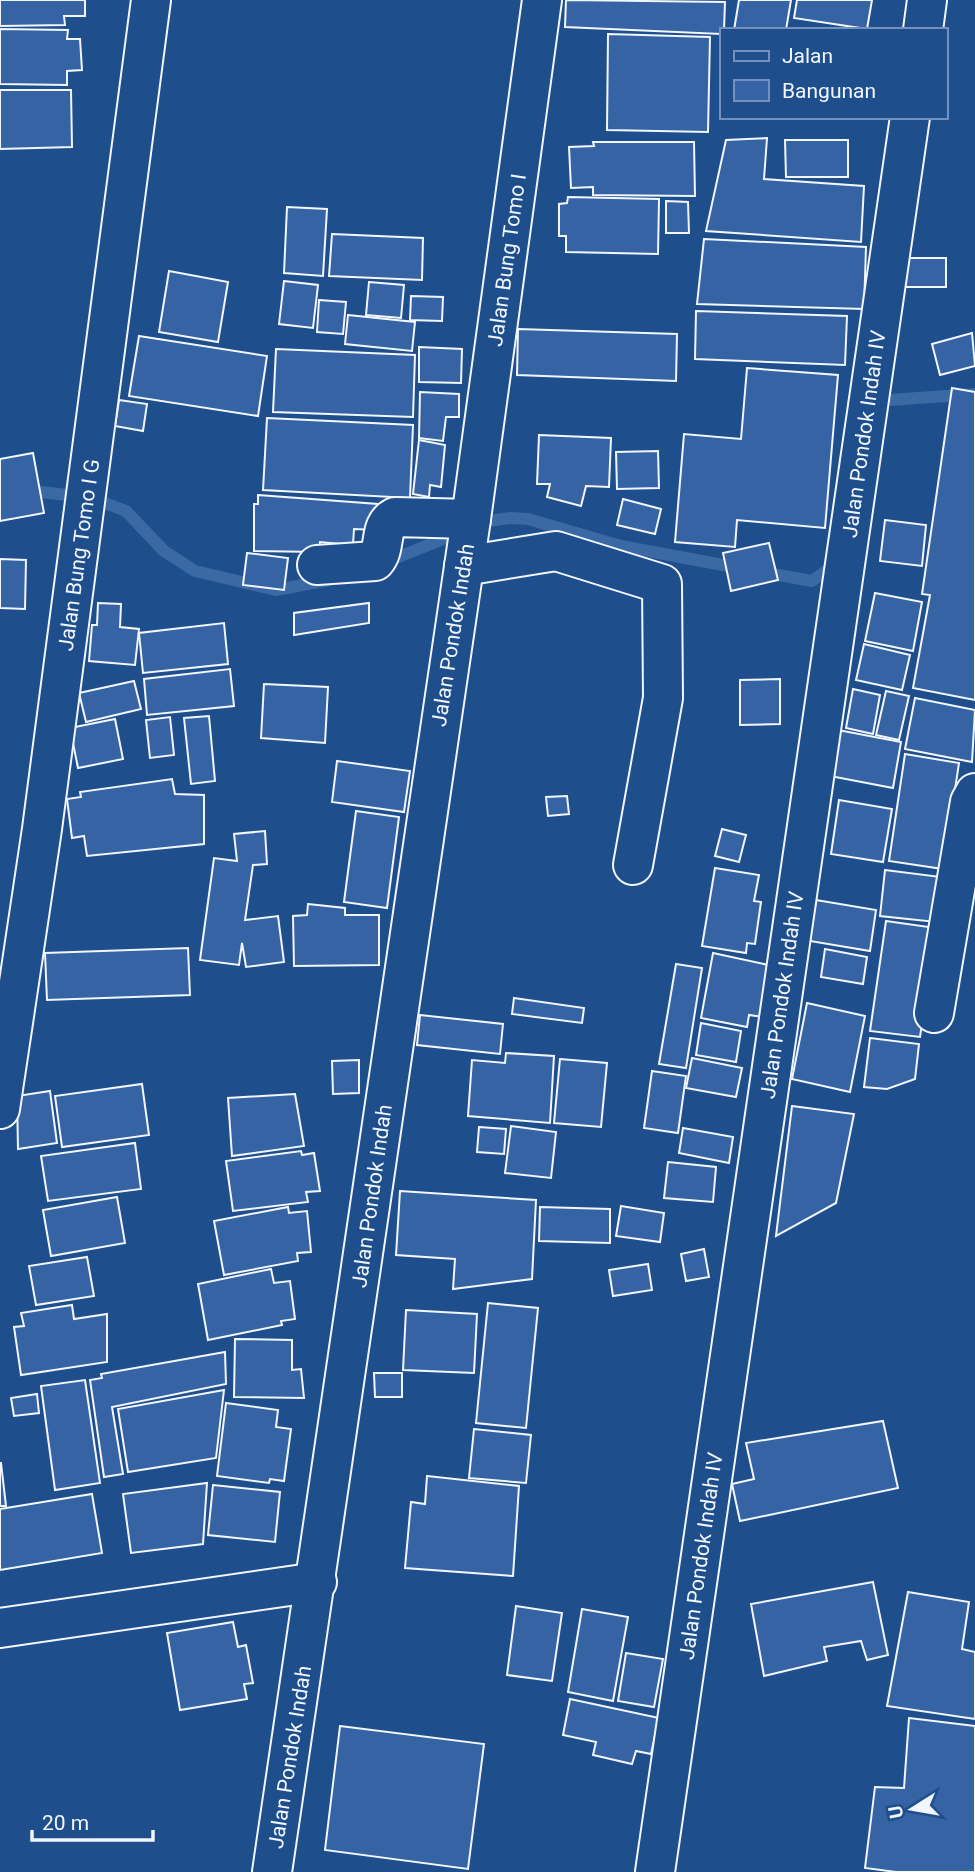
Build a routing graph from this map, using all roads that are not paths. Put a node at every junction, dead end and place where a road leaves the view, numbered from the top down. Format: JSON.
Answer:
{"nodes":[{"id":1,"x":151,"y":0,"type":"edge"},
{"id":2,"x":542,"y":0,"type":"edge"},
{"id":3,"x":927,"y":0,"type":"edge"},
{"id":4,"x":923,"y":28,"type":"edge"},
{"id":5,"x":910,"y":119,"type":"edge"},
{"id":6,"x":471,"y":519,"type":"junction"},
{"id":7,"x":317,"y":565,"type":"dead end"},
{"id":8,"x":464,"y":566,"type":"junction"},
{"id":9,"x":975,"y":793,"type":"edge"},
{"id":10,"x":633,"y":865,"type":"dead end"},
{"id":11,"x":934,"y":1013,"type":"dead end"},
{"id":12,"x":0,"y":1109,"type":"edge"},
{"id":13,"x":317,"y":1582,"type":"junction"},
{"id":14,"x":0,"y":1628,"type":"edge"},
{"id":15,"x":272,"y":1872,"type":"edge"},
{"id":16,"x":654,"y":1872,"type":"edge"}],
"edges":[{"from":1,"to":12,"type":"street","name":"Jalan Bung Tomo I G"},
{"from":2,"to":6,"type":"street","name":"Jalan Bung Tomo I"},
{"from":3,"to":4,"type":"street"},
{"from":5,"to":16,"type":"street","name":"Jalan Pondok Indah IV"},
{"from":6,"to":7,"type":"street"},
{"from":6,"to":8,"type":"street","name":"Jalan Pondok Indah"},
{"from":8,"to":10,"type":"street"},
{"from":8,"to":13,"type":"street","name":"Jalan Pondok Indah"},
{"from":9,"to":11,"type":"street"},
{"from":13,"to":14,"type":"street"},
{"from":13,"to":15,"type":"street","name":"Jalan Pondok Indah"}]}
